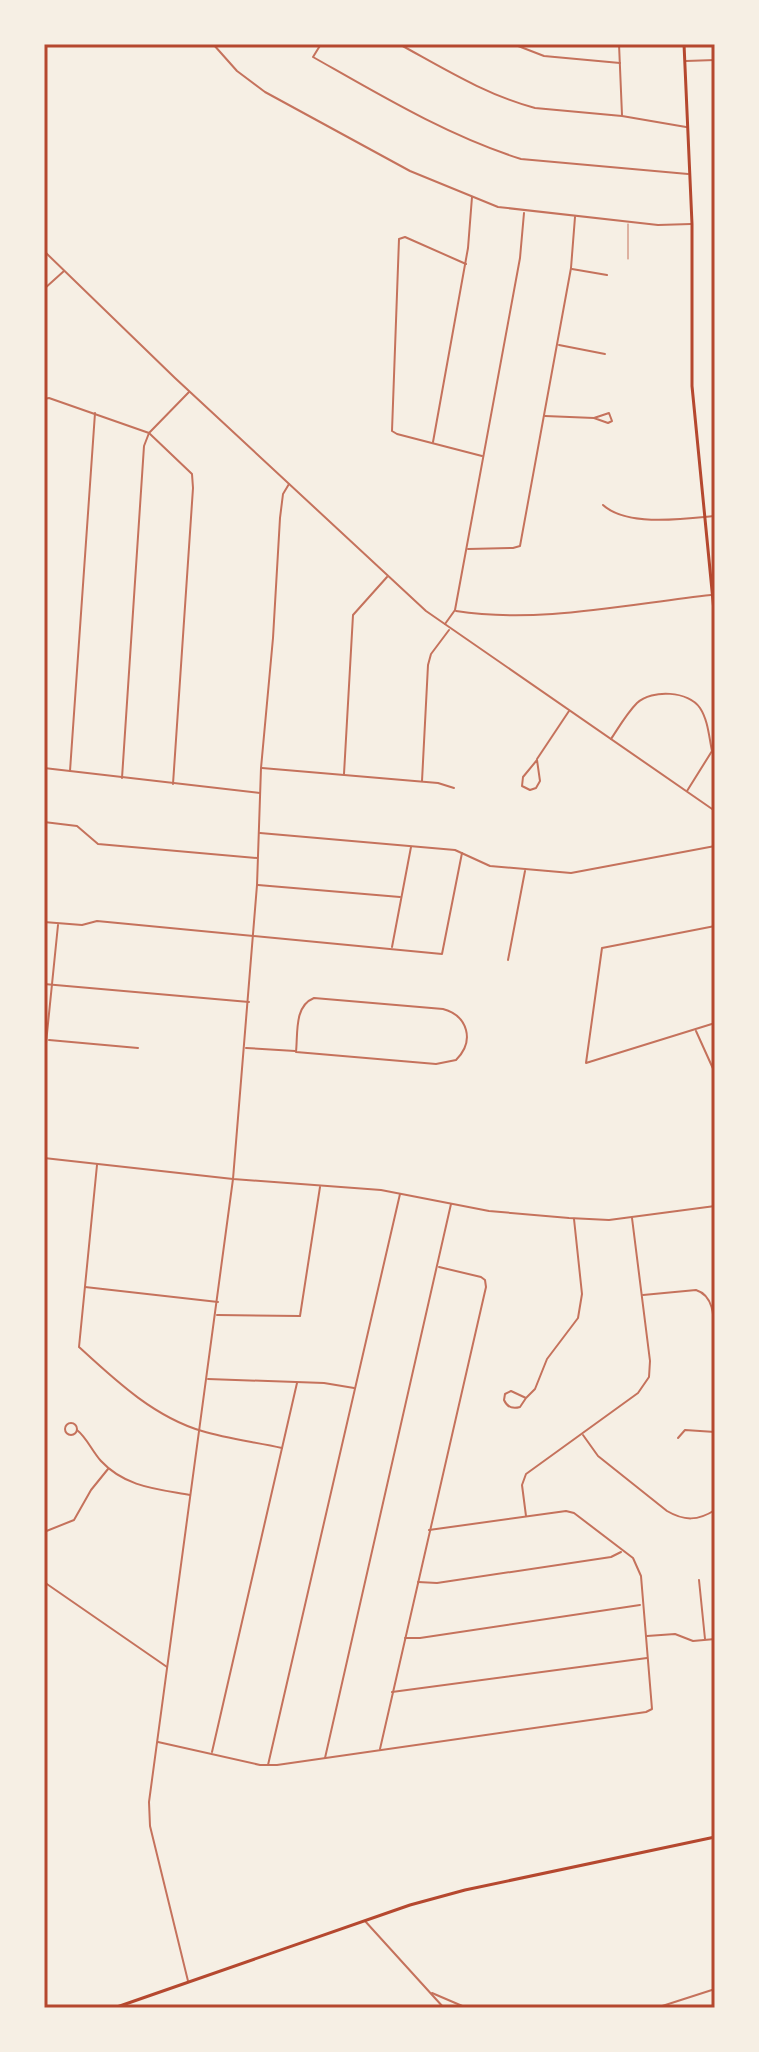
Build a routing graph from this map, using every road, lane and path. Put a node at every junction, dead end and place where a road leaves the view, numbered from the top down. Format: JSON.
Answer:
{"nodes":[{"id":1,"x":213,"y":44,"type":"edge"},
{"id":2,"x":321,"y":44,"type":"edge"},
{"id":3,"x":399,"y":44,"type":"edge"},
{"id":4,"x":513,"y":44,"type":"edge"},
{"id":5,"x":619,"y":44,"type":"edge"},
{"id":6,"x":684,"y":44,"type":"edge"},
{"id":7,"x":715,"y":60,"type":"edge"},
{"id":8,"x":685,"y":61,"type":"junction"},
{"id":9,"x":620,"y":63,"type":"junction"},
{"id":10,"x":622,"y":116,"type":"junction"},
{"id":11,"x":687,"y":128,"type":"junction"},
{"id":12,"x":690,"y":174,"type":"junction"},
{"id":13,"x":472,"y":197,"type":"junction"},
{"id":14,"x":524,"y":212,"type":"junction"},
{"id":15,"x":575,"y":216,"type":"junction"},
{"id":16,"x":628,"y":222,"type":"junction"},
{"id":17,"x":692,"y":224,"type":"junction"},
{"id":18,"x":44,"y":251,"type":"edge"},
{"id":19,"x":628,"y":259,"type":"dead end"},
{"id":20,"x":466,"y":264,"type":"junction"},
{"id":21,"x":571,"y":268,"type":"junction"},
{"id":22,"x":64,"y":271,"type":"junction"},
{"id":23,"x":607,"y":275,"type":"dead end"},
{"id":24,"x":44,"y":289,"type":"edge"},
{"id":25,"x":557,"y":345,"type":"junction"},
{"id":26,"x":605,"y":354,"type":"dead end"},
{"id":27,"x":189,"y":391,"type":"junction"},
{"id":28,"x":44,"y":399,"type":"edge"},
{"id":29,"x":95,"y":413,"type":"junction"},
{"id":30,"x":544,"y":416,"type":"junction"},
{"id":31,"x":594,"y":418,"type":"dead end"},
{"id":32,"x":149,"y":433,"type":"junction"},
{"id":33,"x":433,"y":443,"type":"junction"},
{"id":34,"x":483,"y":456,"type":"junction"},
{"id":35,"x":289,"y":484,"type":"junction"},
{"id":36,"x":603,"y":505,"type":"dead end"},
{"id":37,"x":715,"y":516,"type":"edge"},
{"id":38,"x":703,"y":517,"type":"junction"},
{"id":39,"x":466,"y":549,"type":"junction"},
{"id":40,"x":708,"y":568,"type":"junction"},
{"id":41,"x":715,"y":568,"type":"edge"},
{"id":42,"x":388,"y":576,"type":"junction"},
{"id":43,"x":711,"y":595,"type":"junction"},
{"id":44,"x":455,"y":610,"type":"junction"},
{"id":45,"x":715,"y":621,"type":"edge"},
{"id":46,"x":445,"y":624,"type":"junction"},
{"id":47,"x":450,"y":628,"type":"junction"},
{"id":48,"x":570,"y":710,"type":"junction"},
{"id":49,"x":611,"y":739,"type":"junction"},
{"id":50,"x":537,"y":760,"type":"junction"},
{"id":51,"x":44,"y":768,"type":"edge"},
{"id":52,"x":261,"y":768,"type":"junction"},
{"id":53,"x":70,"y":771,"type":"junction"},
{"id":54,"x":344,"y":774,"type":"junction"},
{"id":55,"x":122,"y":778,"type":"junction"},
{"id":56,"x":422,"y":782,"type":"junction"},
{"id":57,"x":173,"y":784,"type":"junction"},
{"id":58,"x":454,"y":788,"type":"dead end"},
{"id":59,"x":687,"y":792,"type":"junction"},
{"id":60,"x":260,"y":793,"type":"junction"},
{"id":61,"x":715,"y":811,"type":"edge"},
{"id":62,"x":44,"y":822,"type":"edge"},
{"id":63,"x":259,"y":833,"type":"junction"},
{"id":64,"x":411,"y":846,"type":"junction"},
{"id":65,"x":715,"y":846,"type":"edge"},
{"id":66,"x":462,"y":853,"type":"junction"},
{"id":67,"x":258,"y":858,"type":"junction"},
{"id":68,"x":525,"y":870,"type":"junction"},
{"id":69,"x":257,"y":885,"type":"junction"},
{"id":70,"x":400,"y":897,"type":"junction"},
{"id":71,"x":44,"y":922,"type":"edge"},
{"id":72,"x":58,"y":923,"type":"junction"},
{"id":73,"x":715,"y":926,"type":"edge"},
{"id":74,"x":254,"y":937,"type":"junction"},
{"id":75,"x":392,"y":949,"type":"junction"},
{"id":76,"x":508,"y":960,"type":"dead end"},
{"id":77,"x":44,"y":984,"type":"edge"},
{"id":78,"x":53,"y":984,"type":"junction"},
{"id":79,"x":249,"y":1002,"type":"junction"},
{"id":80,"x":715,"y":1023,"type":"edge"},
{"id":81,"x":695,"y":1029,"type":"junction"},
{"id":82,"x":48,"y":1040,"type":"junction"},
{"id":83,"x":138,"y":1048,"type":"dead end"},
{"id":84,"x":245,"y":1048,"type":"junction"},
{"id":85,"x":296,"y":1052,"type":"junction"},
{"id":86,"x":44,"y":1063,"type":"edge"},
{"id":87,"x":715,"y":1073,"type":"edge"},
{"id":88,"x":44,"y":1158,"type":"edge"},
{"id":89,"x":97,"y":1164,"type":"junction"},
{"id":90,"x":233,"y":1179,"type":"junction"},
{"id":91,"x":320,"y":1187,"type":"junction"},
{"id":92,"x":400,"y":1193,"type":"junction"},
{"id":93,"x":451,"y":1203,"type":"junction"},
{"id":94,"x":715,"y":1206,"type":"edge"},
{"id":95,"x":632,"y":1217,"type":"junction"},
{"id":96,"x":574,"y":1219,"type":"junction"},
{"id":97,"x":437,"y":1267,"type":"junction"},
{"id":98,"x":84,"y":1286,"type":"junction"},
{"id":99,"x":642,"y":1296,"type":"junction"},
{"id":100,"x":218,"y":1302,"type":"junction"},
{"id":101,"x":217,"y":1315,"type":"junction"},
{"id":102,"x":715,"y":1346,"type":"edge"},
{"id":103,"x":208,"y":1379,"type":"junction"},
{"id":104,"x":297,"y":1383,"type":"junction"},
{"id":105,"x":355,"y":1388,"type":"junction"},
{"id":106,"x":526,"y":1398,"type":"junction"},
{"id":107,"x":77,"y":1430,"type":"dead end"},
{"id":108,"x":200,"y":1431,"type":"junction"},
{"id":109,"x":715,"y":1432,"type":"edge"},
{"id":110,"x":582,"y":1434,"type":"junction"},
{"id":111,"x":678,"y":1438,"type":"dead end"},
{"id":112,"x":282,"y":1448,"type":"junction"},
{"id":113,"x":109,"y":1469,"type":"junction"},
{"id":114,"x":191,"y":1495,"type":"junction"},
{"id":115,"x":715,"y":1510,"type":"edge"},
{"id":116,"x":527,"y":1517,"type":"junction"},
{"id":117,"x":44,"y":1524,"type":"edge"},
{"id":118,"x":429,"y":1530,"type":"junction"},
{"id":119,"x":45,"y":1531,"type":"edge"},
{"id":120,"x":622,"y":1551,"type":"junction"},
{"id":121,"x":699,"y":1580,"type":"dead end"},
{"id":122,"x":44,"y":1582,"type":"edge"},
{"id":123,"x":417,"y":1582,"type":"junction"},
{"id":124,"x":642,"y":1605,"type":"junction"},
{"id":125,"x":646,"y":1636,"type":"junction"},
{"id":126,"x":404,"y":1637,"type":"junction"},
{"id":127,"x":715,"y":1639,"type":"edge"},
{"id":128,"x":705,"y":1640,"type":"junction"},
{"id":129,"x":649,"y":1657,"type":"junction"},
{"id":130,"x":167,"y":1667,"type":"junction"},
{"id":131,"x":391,"y":1692,"type":"junction"},
{"id":132,"x":157,"y":1742,"type":"junction"},
{"id":133,"x":380,"y":1751,"type":"junction"},
{"id":134,"x":212,"y":1754,"type":"junction"},
{"id":135,"x":325,"y":1758,"type":"junction"},
{"id":136,"x":268,"y":1766,"type":"junction"},
{"id":137,"x":715,"y":1837,"type":"edge"},
{"id":138,"x":364,"y":1920,"type":"junction"},
{"id":139,"x":188,"y":1981,"type":"junction"},
{"id":140,"x":715,"y":1989,"type":"edge"},
{"id":141,"x":430,"y":1992,"type":"junction"},
{"id":142,"x":114,"y":2008,"type":"edge"},
{"id":143,"x":444,"y":2008,"type":"edge"},
{"id":144,"x":467,"y":2008,"type":"edge"},
{"id":145,"x":656,"y":2008,"type":"edge"}],
"edges":[{"from":1,"to":13,"type":"street"},
{"from":2,"to":12,"type":"street"},
{"from":3,"to":10,"type":"street"},
{"from":4,"to":9,"type":"street"},
{"from":5,"to":9,"type":"street"},
{"from":6,"to":8,"type":"main road"},
{"from":7,"to":8,"type":"street"},
{"from":8,"to":11,"type":"main road"},
{"from":9,"to":10,"type":"street"},
{"from":10,"to":11,"type":"street"},
{"from":11,"to":12,"type":"main road"},
{"from":12,"to":17,"type":"main road"},
{"from":13,"to":14,"type":"street"},
{"from":13,"to":20,"type":"street"},
{"from":14,"to":15,"type":"street"},
{"from":14,"to":34,"type":"street"},
{"from":15,"to":16,"type":"street"},
{"from":15,"to":21,"type":"street"},
{"from":16,"to":17,"type":"street"},
{"from":16,"to":19,"type":"lane"},
{"from":17,"to":38,"type":"main road"},
{"from":18,"to":22,"type":"street"},
{"from":20,"to":33,"type":"street"},
{"from":20,"to":33,"type":"street"},
{"from":21,"to":23,"type":"street"},
{"from":21,"to":25,"type":"street"},
{"from":22,"to":24,"type":"street"},
{"from":22,"to":27,"type":"street"},
{"from":25,"to":26,"type":"street"},
{"from":25,"to":30,"type":"street"},
{"from":27,"to":32,"type":"street"},
{"from":27,"to":35,"type":"street"},
{"from":28,"to":29,"type":"street"},
{"from":29,"to":32,"type":"street"},
{"from":29,"to":53,"type":"street"},
{"from":30,"to":31,"type":"street"},
{"from":30,"to":39,"type":"street"},
{"from":32,"to":55,"type":"street"},
{"from":32,"to":57,"type":"street"},
{"from":33,"to":34,"type":"street"},
{"from":34,"to":39,"type":"street"},
{"from":35,"to":42,"type":"street"},
{"from":35,"to":52,"type":"street"},
{"from":36,"to":38,"type":"street"},
{"from":37,"to":38,"type":"street"},
{"from":38,"to":40,"type":"main road"},
{"from":39,"to":44,"type":"street"},
{"from":40,"to":41,"type":"street"},
{"from":40,"to":43,"type":"main road"},
{"from":42,"to":46,"type":"street"},
{"from":42,"to":54,"type":"street"},
{"from":43,"to":44,"type":"street"},
{"from":43,"to":45,"type":"main road"},
{"from":44,"to":46,"type":"street"},
{"from":46,"to":47,"type":"street"},
{"from":47,"to":48,"type":"street"},
{"from":47,"to":56,"type":"street"},
{"from":48,"to":49,"type":"street"},
{"from":48,"to":50,"type":"street"},
{"from":49,"to":59,"type":"street"},
{"from":49,"to":59,"type":"street"},
{"from":50,"to":50,"type":"street"},
{"from":51,"to":53,"type":"street"},
{"from":52,"to":54,"type":"street"},
{"from":52,"to":60,"type":"street"},
{"from":53,"to":55,"type":"street"},
{"from":54,"to":56,"type":"street"},
{"from":55,"to":57,"type":"street"},
{"from":56,"to":58,"type":"street"},
{"from":57,"to":60,"type":"street"},
{"from":59,"to":61,"type":"street"},
{"from":60,"to":63,"type":"street"},
{"from":62,"to":67,"type":"street"},
{"from":63,"to":64,"type":"street"},
{"from":63,"to":67,"type":"street"},
{"from":64,"to":66,"type":"street"},
{"from":64,"to":70,"type":"street"},
{"from":65,"to":68,"type":"street"},
{"from":66,"to":68,"type":"street"},
{"from":66,"to":75,"type":"street"},
{"from":67,"to":69,"type":"street"},
{"from":68,"to":76,"type":"street"},
{"from":69,"to":70,"type":"street"},
{"from":69,"to":74,"type":"street"},
{"from":70,"to":75,"type":"street"},
{"from":71,"to":72,"type":"street"},
{"from":72,"to":74,"type":"street"},
{"from":72,"to":78,"type":"street"},
{"from":73,"to":81,"type":"street"},
{"from":74,"to":75,"type":"street"},
{"from":74,"to":79,"type":"street"},
{"from":77,"to":78,"type":"street"},
{"from":78,"to":79,"type":"street"},
{"from":78,"to":82,"type":"street"},
{"from":79,"to":84,"type":"street"},
{"from":80,"to":81,"type":"street"},
{"from":81,"to":87,"type":"street"},
{"from":82,"to":83,"type":"street"},
{"from":82,"to":86,"type":"street"},
{"from":84,"to":85,"type":"street"},
{"from":84,"to":90,"type":"street"},
{"from":85,"to":85,"type":"street"},
{"from":88,"to":89,"type":"street"},
{"from":89,"to":90,"type":"street"},
{"from":89,"to":98,"type":"street"},
{"from":90,"to":91,"type":"street"},
{"from":90,"to":100,"type":"street"},
{"from":91,"to":92,"type":"street"},
{"from":91,"to":101,"type":"street"},
{"from":92,"to":93,"type":"street"},
{"from":92,"to":105,"type":"street"},
{"from":93,"to":96,"type":"street"},
{"from":93,"to":97,"type":"street"},
{"from":94,"to":95,"type":"street"},
{"from":95,"to":96,"type":"street"},
{"from":95,"to":99,"type":"street"},
{"from":96,"to":106,"type":"street"},
{"from":97,"to":118,"type":"street"},
{"from":97,"to":135,"type":"street"},
{"from":98,"to":100,"type":"street"},
{"from":98,"to":108,"type":"street"},
{"from":99,"to":102,"type":"street"},
{"from":99,"to":110,"type":"street"},
{"from":100,"to":101,"type":"street"},
{"from":101,"to":103,"type":"street"},
{"from":103,"to":104,"type":"street"},
{"from":103,"to":108,"type":"street"},
{"from":104,"to":105,"type":"street"},
{"from":104,"to":112,"type":"street"},
{"from":105,"to":136,"type":"street"},
{"from":106,"to":106,"type":"street"},
{"from":107,"to":113,"type":"street"},
{"from":108,"to":112,"type":"street"},
{"from":108,"to":114,"type":"street"},
{"from":109,"to":111,"type":"street"},
{"from":110,"to":115,"type":"street"},
{"from":110,"to":116,"type":"street"},
{"from":112,"to":134,"type":"street"},
{"from":113,"to":114,"type":"street"},
{"from":113,"to":119,"type":"street"},
{"from":114,"to":130,"type":"street"},
{"from":116,"to":118,"type":"street"},
{"from":116,"to":120,"type":"street"},
{"from":117,"to":119,"type":"street"},
{"from":118,"to":123,"type":"street"},
{"from":120,"to":123,"type":"street"},
{"from":120,"to":124,"type":"street"},
{"from":121,"to":128,"type":"street"},
{"from":122,"to":130,"type":"street"},
{"from":123,"to":126,"type":"street"},
{"from":124,"to":125,"type":"street"},
{"from":124,"to":126,"type":"street"},
{"from":125,"to":128,"type":"street"},
{"from":125,"to":129,"type":"street"},
{"from":126,"to":131,"type":"street"},
{"from":127,"to":128,"type":"street"},
{"from":129,"to":131,"type":"street"},
{"from":129,"to":133,"type":"street"},
{"from":130,"to":132,"type":"street"},
{"from":131,"to":133,"type":"street"},
{"from":132,"to":134,"type":"street"},
{"from":132,"to":139,"type":"street"},
{"from":133,"to":135,"type":"street"},
{"from":134,"to":136,"type":"street"},
{"from":135,"to":136,"type":"street"},
{"from":137,"to":138,"type":"main road"},
{"from":138,"to":139,"type":"main road"},
{"from":138,"to":141,"type":"street"},
{"from":139,"to":142,"type":"main road"},
{"from":140,"to":145,"type":"street"},
{"from":141,"to":143,"type":"street"},
{"from":141,"to":144,"type":"street"}]}
